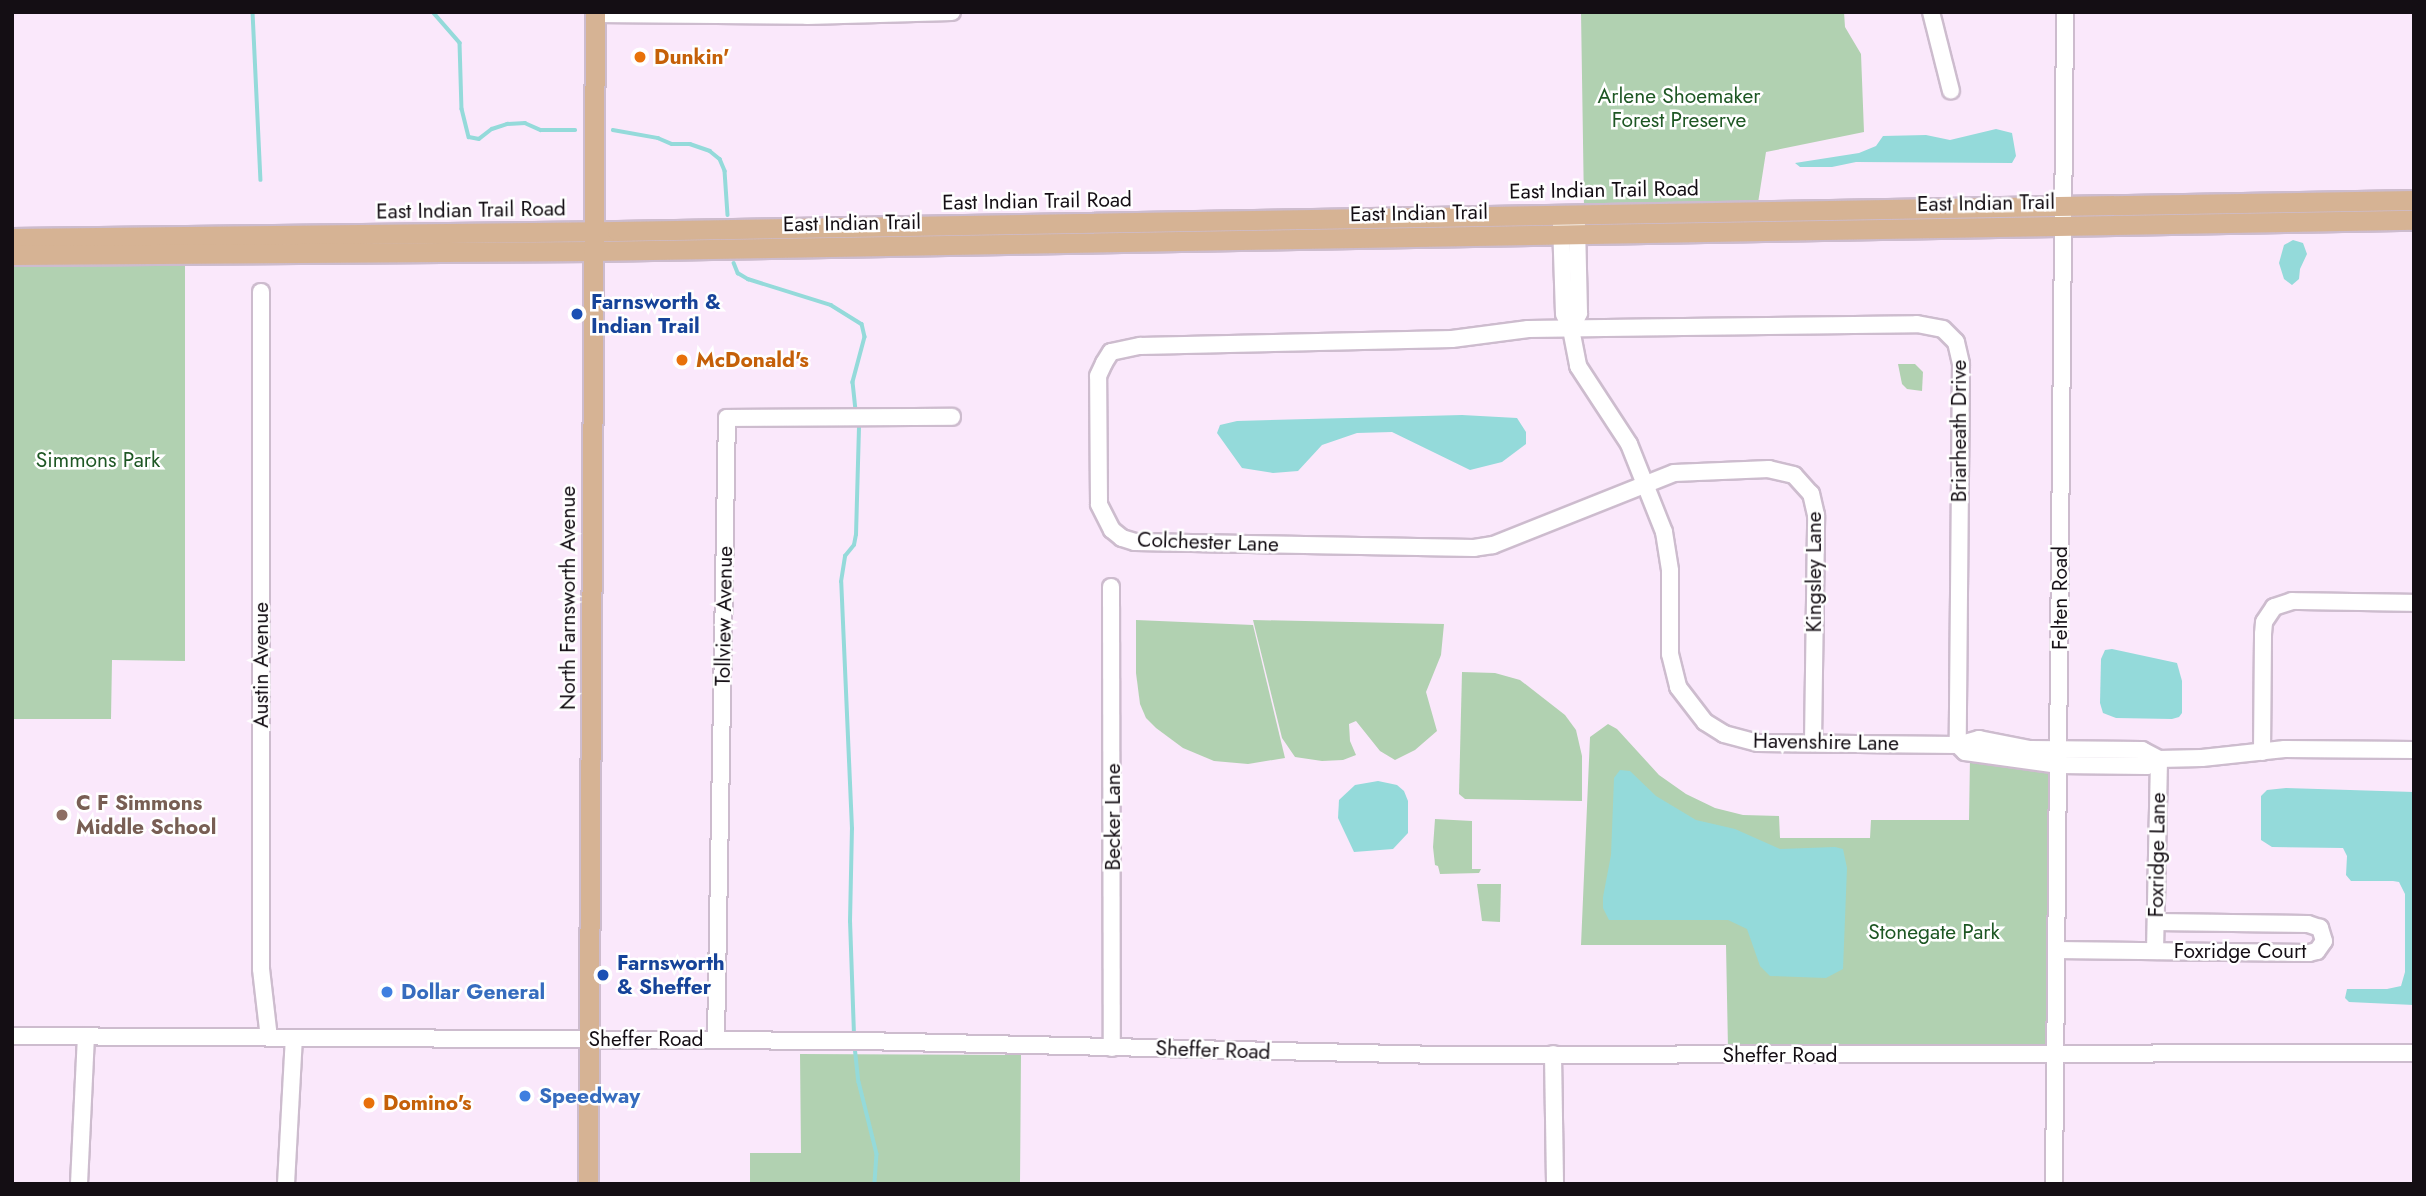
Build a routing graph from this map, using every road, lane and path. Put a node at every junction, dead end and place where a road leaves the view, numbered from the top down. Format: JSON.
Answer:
{"nodes":[{"id":1,"x":952,"y":12,"type":"edge"},
{"id":2,"x":1931,"y":12,"type":"edge"},
{"id":3,"x":2065,"y":12,"type":"edge"},
{"id":4,"x":595,"y":13,"type":"edge"},
{"id":5,"x":1951,"y":91,"type":"dead end"},
{"id":6,"x":2414,"y":200,"type":"edge"},
{"id":7,"x":1568,"y":213,"type":"junction"},
{"id":8,"x":2063,"y":215,"type":"junction"},
{"id":9,"x":2414,"y":220,"type":"edge"},
{"id":10,"x":1148,"y":231,"type":"junction"},
{"id":11,"x":1569,"y":233,"type":"junction"},
{"id":12,"x":12,"y":238,"type":"edge"},
{"id":13,"x":593,"y":241,"type":"junction"},
{"id":14,"x":12,"y":255,"type":"edge"},
{"id":15,"x":261,"y":292,"type":"dead end"},
{"id":16,"x":1571,"y":329,"type":"junction"},
{"id":17,"x":952,"y":416,"type":"dead end"},
{"id":18,"x":1646,"y":482,"type":"junction"},
{"id":19,"x":1111,"y":587,"type":"dead end"},
{"id":20,"x":2414,"y":603,"type":"edge"},
{"id":21,"x":1814,"y":743,"type":"junction"},
{"id":22,"x":1958,"y":745,"type":"junction"},
{"id":23,"x":2414,"y":750,"type":"edge"},
{"id":24,"x":2262,"y":752,"type":"junction"},
{"id":25,"x":2059,"y":757,"type":"junction"},
{"id":26,"x":2159,"y":759,"type":"junction"},
{"id":27,"x":2155,"y":922,"type":"junction"},
{"id":28,"x":2238,"y":923,"type":"junction"},
{"id":29,"x":2056,"y":950,"type":"junction"},
{"id":30,"x":2155,"y":951,"type":"junction"},
{"id":31,"x":2237,"y":952,"type":"junction"},
{"id":32,"x":12,"y":1036,"type":"edge"},
{"id":33,"x":86,"y":1036,"type":"junction"},
{"id":34,"x":269,"y":1038,"type":"junction"},
{"id":35,"x":294,"y":1038,"type":"junction"},
{"id":36,"x":588,"y":1039,"type":"junction"},
{"id":37,"x":716,"y":1039,"type":"junction"},
{"id":38,"x":1112,"y":1048,"type":"junction"},
{"id":39,"x":2414,"y":1053,"type":"edge"},
{"id":40,"x":1553,"y":1055,"type":"junction"},
{"id":41,"x":2056,"y":1055,"type":"junction"},
{"id":42,"x":79,"y":1184,"type":"edge"},
{"id":43,"x":286,"y":1184,"type":"edge"},
{"id":44,"x":588,"y":1184,"type":"edge"},
{"id":45,"x":1555,"y":1184,"type":"edge"},
{"id":46,"x":2054,"y":1184,"type":"edge"}],
"edges":[{"from":1,"to":4,"type":"street"},
{"from":2,"to":5,"type":"street"},
{"from":3,"to":8,"type":"street","name":"Felten Road"},
{"from":4,"to":13,"type":"main road","name":"North Farnsworth Avenue"},
{"from":6,"to":8,"type":"main road","name":"East Indian Trail"},
{"from":7,"to":8,"type":"main road","name":"East Indian Trail Road"},
{"from":7,"to":10,"type":"main road","name":"East Indian Trail Road"},
{"from":7,"to":11,"type":"street","name":"Havenshire Lane"},
{"from":8,"to":9,"type":"main road","name":"East Indian Trail"},
{"from":8,"to":11,"type":"main road","name":"East Indian Trail"},
{"from":8,"to":25,"type":"street","name":"Felten Road"},
{"from":10,"to":11,"type":"main road","name":"East Indian Trail"},
{"from":10,"to":13,"type":"main road","name":"East Indian Trail"},
{"from":11,"to":16,"type":"street","name":"Havenshire Lane"},
{"from":12,"to":13,"type":"main road","name":"East Indian Trail Road"},
{"from":13,"to":14,"type":"main road","name":"East Indian Trail Road"},
{"from":13,"to":36,"type":"main road","name":"North Farnsworth Avenue"},
{"from":15,"to":34,"type":"street","name":"Austin Avenue"},
{"from":16,"to":18,"type":"street","name":"Havenshire Lane"},
{"from":16,"to":18,"type":"street","name":"Colchester Lane"},
{"from":16,"to":22,"type":"street","name":"Briarheath Drive"},
{"from":17,"to":37,"type":"street","name":"Tollview Avenue"},
{"from":18,"to":21,"type":"street","name":"Havenshire Lane"},
{"from":18,"to":21,"type":"street","name":"Kingsley Lane"},
{"from":19,"to":38,"type":"street","name":"Becker Lane"},
{"from":20,"to":24,"type":"street"},
{"from":21,"to":22,"type":"street","name":"Havenshire Lane"},
{"from":22,"to":25,"type":"street","name":"Havenshire Lane"},
{"from":23,"to":24,"type":"street","name":"Havenshire Lane"},
{"from":24,"to":26,"type":"street","name":"Havenshire Lane"},
{"from":25,"to":26,"type":"street","name":"Havenshire Lane"},
{"from":25,"to":29,"type":"street","name":"Felten Road"},
{"from":26,"to":27,"type":"street","name":"Foxridge Lane"},
{"from":27,"to":28,"type":"street","name":"Foxridge Court"},
{"from":27,"to":30,"type":"street","name":"Foxridge Lane"},
{"from":28,"to":31,"type":"street"},
{"from":28,"to":31,"type":"street","name":"Foxridge Court"},
{"from":29,"to":30,"type":"street","name":"Foxridge Court"},
{"from":29,"to":41,"type":"street","name":"Felten Road"},
{"from":30,"to":31,"type":"street","name":"Foxridge Court"},
{"from":32,"to":33,"type":"street","name":"Sheffer Road"},
{"from":33,"to":34,"type":"street","name":"Sheffer Road"},
{"from":33,"to":42,"type":"street"},
{"from":34,"to":35,"type":"street","name":"Sheffer Road"},
{"from":35,"to":36,"type":"street","name":"Sheffer Road"},
{"from":35,"to":43,"type":"street"},
{"from":36,"to":37,"type":"street","name":"Sheffer Road"},
{"from":36,"to":44,"type":"main road","name":"North Farnsworth Avenue"},
{"from":37,"to":38,"type":"street","name":"Sheffer Road"},
{"from":38,"to":40,"type":"street","name":"Sheffer Road"},
{"from":39,"to":41,"type":"street","name":"Sheffer Road"},
{"from":40,"to":41,"type":"street","name":"Sheffer Road"},
{"from":40,"to":45,"type":"street"},
{"from":41,"to":46,"type":"street","name":"Felten Road"}]}
